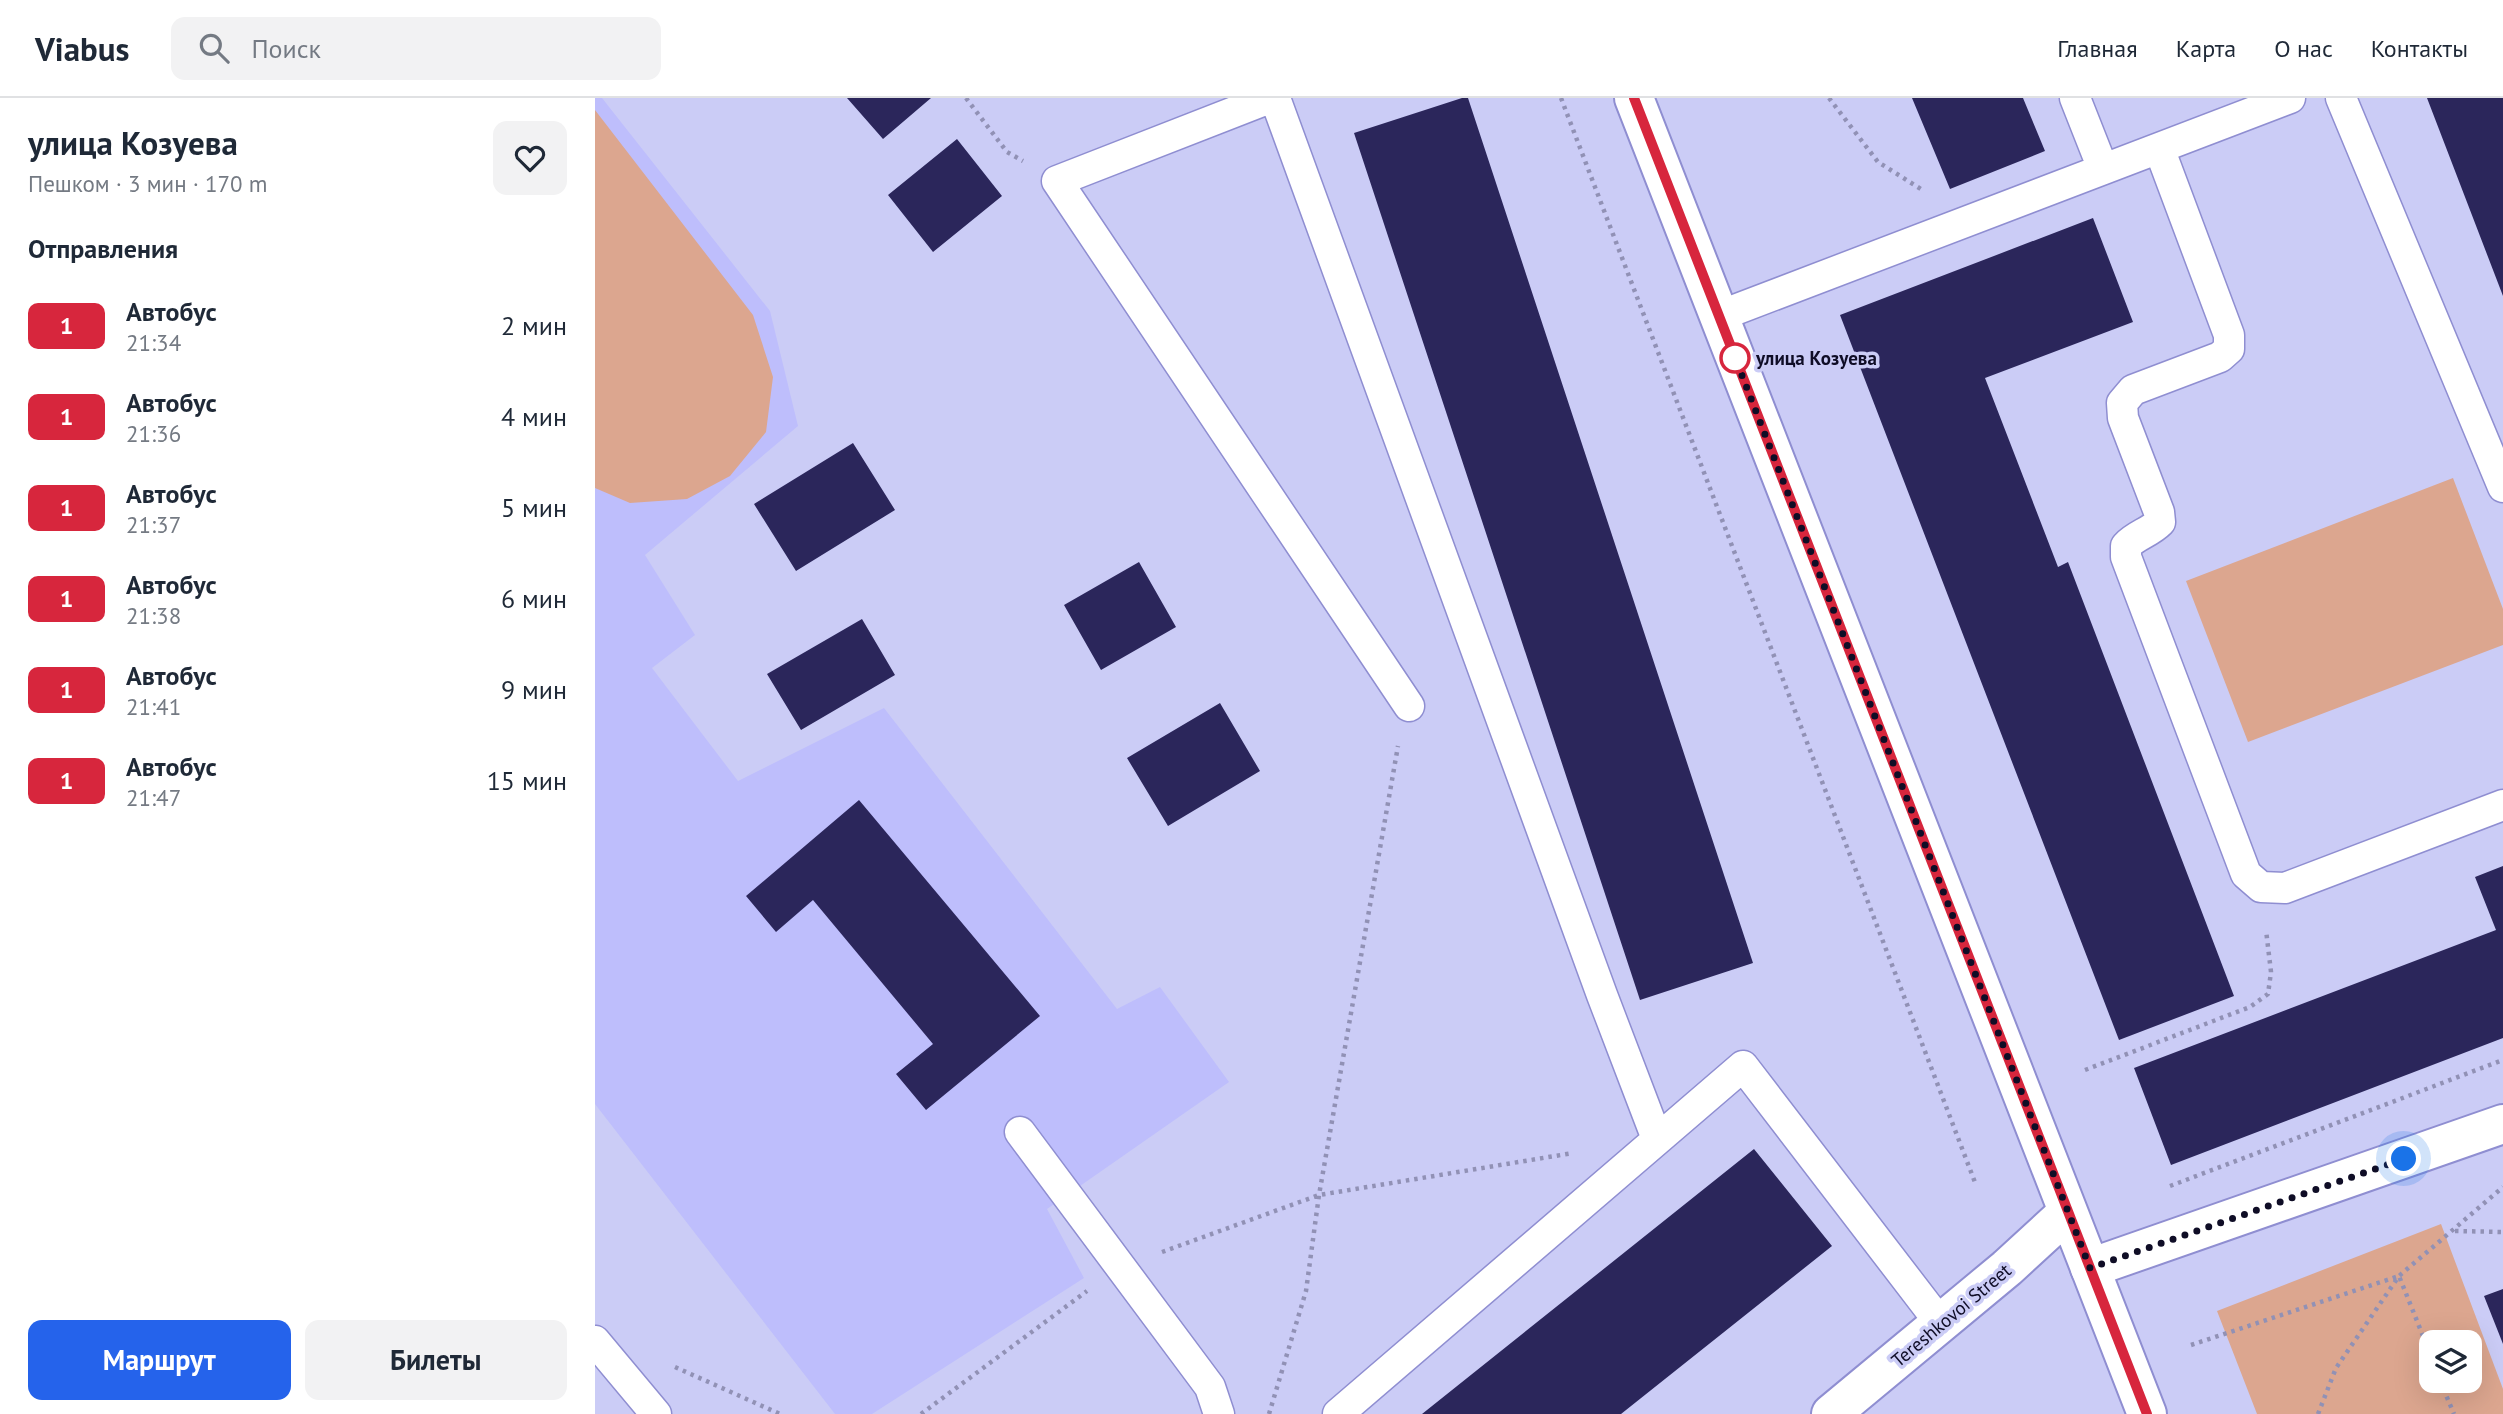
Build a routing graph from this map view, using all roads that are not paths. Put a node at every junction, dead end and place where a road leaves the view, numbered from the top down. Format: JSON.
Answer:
{"nodes":[{"id":1,"x":1272,"y":98,"type":"edge"},
{"id":2,"x":1634,"y":98,"type":"edge"},
{"id":3,"x":2075,"y":98,"type":"edge"},
{"id":4,"x":2290,"y":98,"type":"edge"},
{"id":5,"x":2341,"y":98,"type":"edge"},
{"id":6,"x":2158,"y":148,"type":"junction"},
{"id":7,"x":2103,"y":169,"type":"junction"},
{"id":8,"x":1719,"y":316,"type":"junction"},
{"id":9,"x":2503,"y":487,"type":"edge"},
{"id":10,"x":1409,"y":706,"type":"road end"},
{"id":11,"x":2503,"y":805,"type":"edge"},
{"id":12,"x":2503,"y":1124,"type":"edge"},
{"id":13,"x":1020,"y":1132,"type":"dead end"},
{"id":14,"x":1657,"y":1139,"type":"junction"},
{"id":15,"x":2069,"y":1212,"type":"junction"},
{"id":16,"x":2090,"y":1268,"type":"junction"},
{"id":17,"x":1941,"y":1324,"type":"junction"},
{"id":18,"x":595,"y":1341,"type":"edge"},
{"id":19,"x":656,"y":1414,"type":"edge"},
{"id":20,"x":1219,"y":1414,"type":"edge"},
{"id":21,"x":1338,"y":1414,"type":"edge"},
{"id":22,"x":1831,"y":1414,"type":"edge"},
{"id":23,"x":2147,"y":1414,"type":"edge"}],
"edges":[{"from":1,"to":10,"type":"lane"},
{"from":1,"to":14,"type":"lane"},
{"from":2,"to":8,"type":"street"},
{"from":3,"to":7,"type":"lane"},
{"from":4,"to":6,"type":"lane"},
{"from":5,"to":9,"type":"lane"},
{"from":6,"to":7,"type":"lane"},
{"from":6,"to":11,"type":"lane"},
{"from":7,"to":8,"type":"lane"},
{"from":8,"to":15,"type":"street"},
{"from":12,"to":16,"type":"street"},
{"from":13,"to":20,"type":"lane"},
{"from":14,"to":17,"type":"lane"},
{"from":14,"to":21,"type":"lane"},
{"from":15,"to":16,"type":"street"},
{"from":15,"to":17,"type":"street","name":"Tereshkovoi Street"},
{"from":16,"to":23,"type":"street"},
{"from":17,"to":22,"type":"street","name":"Tereshkovoi Street"},
{"from":18,"to":19,"type":"lane"}]}
